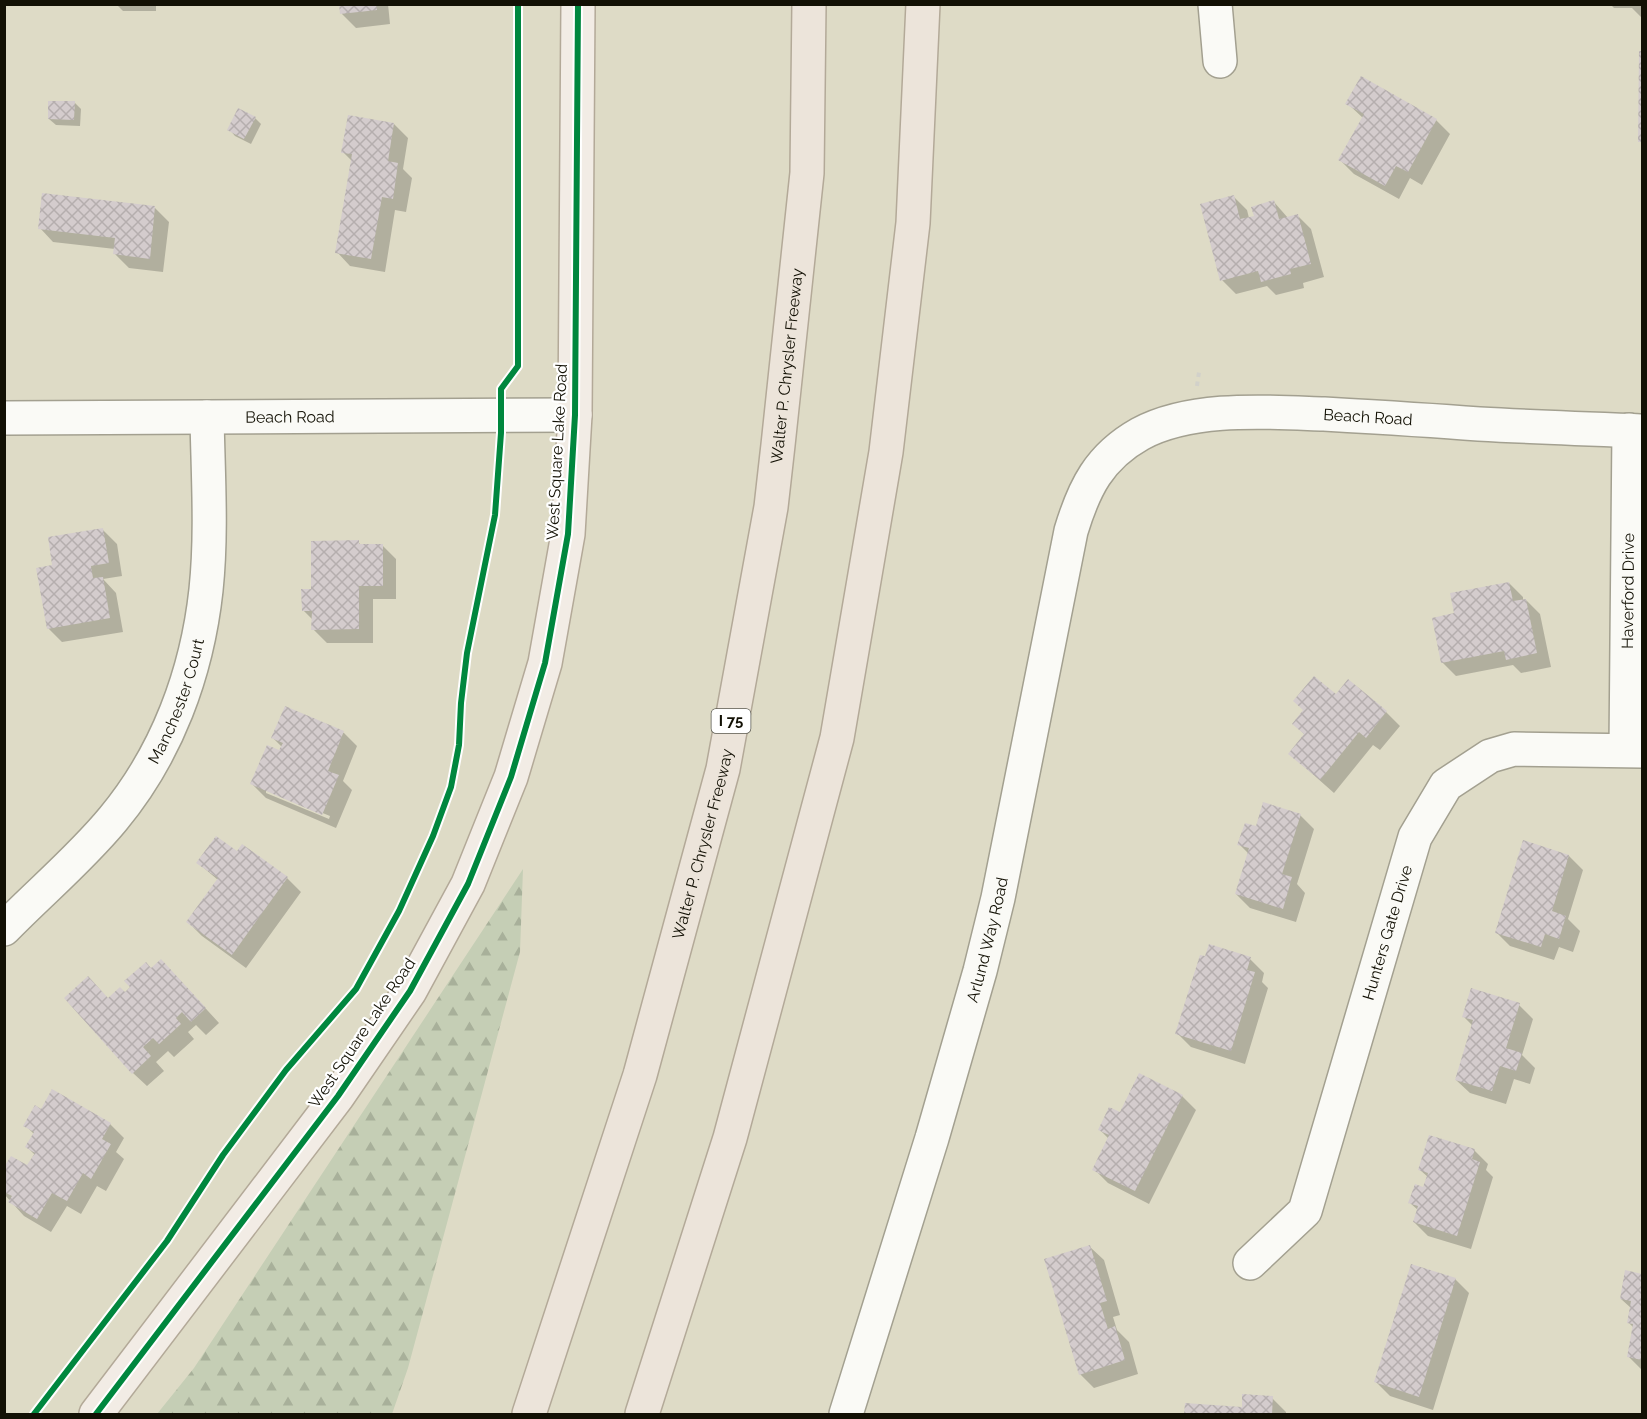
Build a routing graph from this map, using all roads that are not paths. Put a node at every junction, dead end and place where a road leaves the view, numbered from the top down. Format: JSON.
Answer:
{"nodes":[{"id":1,"x":578,"y":4,"type":"edge"},
{"id":2,"x":809,"y":4,"type":"edge"},
{"id":3,"x":923,"y":4,"type":"edge"},
{"id":4,"x":1215,"y":4,"type":"edge"},
{"id":5,"x":1220,"y":61,"type":"dead end"},
{"id":6,"x":575,"y":415,"type":"junction"},
{"id":7,"x":207,"y":417,"type":"junction"},
{"id":8,"x":4,"y":418,"type":"edge"},
{"id":9,"x":1636,"y":431,"type":"edge"},
{"id":10,"x":1105,"y":460,"type":"joint"},
{"id":11,"x":1634,"y":751,"type":"edge"},
{"id":12,"x":4,"y":929,"type":"edge"},
{"id":13,"x":1251,"y":1263,"type":"dead end"},
{"id":14,"x":96,"y":1414,"type":"edge"},
{"id":15,"x":529,"y":1414,"type":"edge"},
{"id":16,"x":642,"y":1414,"type":"edge"},
{"id":17,"x":846,"y":1414,"type":"edge"}],
"edges":[{"from":1,"to":6,"type":"main road","name":"West Square Lake Road"},
{"from":2,"to":15,"type":"highway","name":"Walter P. Chrysler Freeway","number":"I 75"},
{"from":3,"to":16,"type":"highway"},
{"from":4,"to":5,"type":"street"},
{"from":6,"to":7,"type":"street","name":"Beach Road"},
{"from":6,"to":14,"type":"main road","name":"West Square Lake Road"},
{"from":7,"to":8,"type":"street","name":"Beach Road"},
{"from":7,"to":12,"type":"street","name":"Manchester Court"},
{"from":9,"to":10,"type":"street","name":"Beach Road"},
{"from":9,"to":11,"type":"street","name":"Haverford Drive"},
{"from":10,"to":17,"type":"street","name":"Arlund Way Road"},
{"from":11,"to":13,"type":"street","name":"Hunters Gate Drive"}]}
